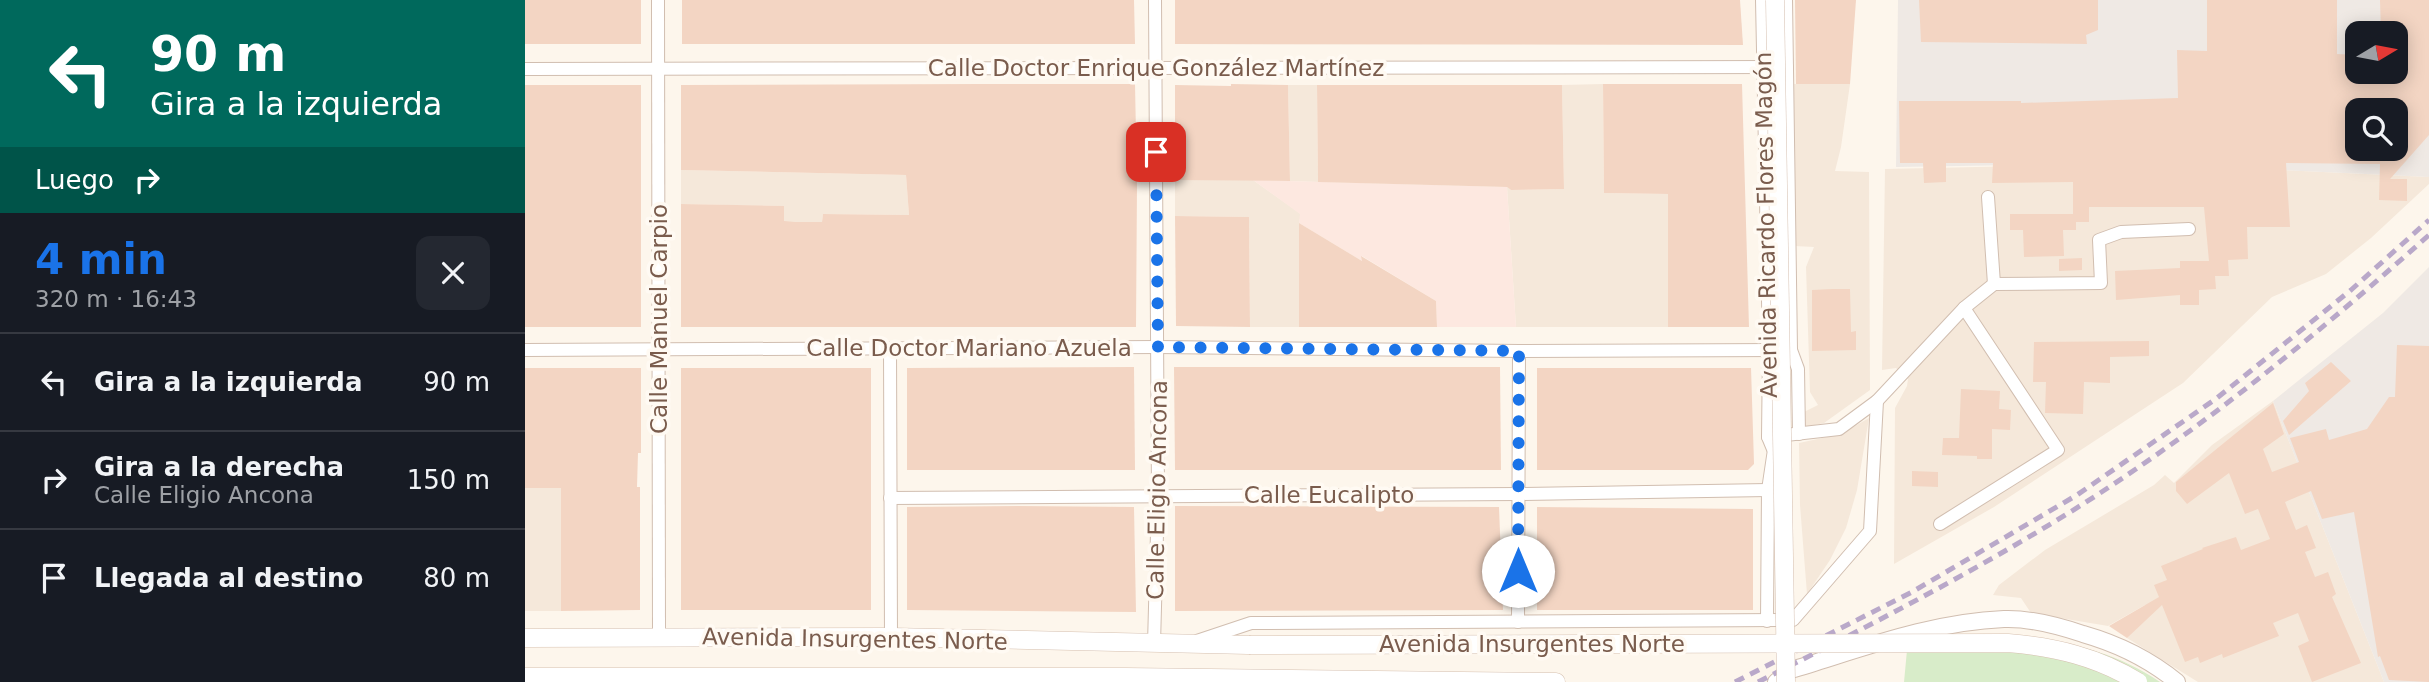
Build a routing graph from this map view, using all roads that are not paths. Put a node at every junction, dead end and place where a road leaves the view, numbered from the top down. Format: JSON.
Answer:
{"nodes":[{"id":1,"x":658,"y":0,"type":"edge"},
{"id":2,"x":1155,"y":0,"type":"edge"},
{"id":3,"x":1762,"y":0,"type":"edge"},
{"id":4,"x":1775,"y":0,"type":"edge"},
{"id":5,"x":1786,"y":0,"type":"edge"},
{"id":6,"x":1765,"y":66,"type":"junction"},
{"id":7,"x":1787,"y":67,"type":"junction"},
{"id":8,"x":659,"y":68,"type":"junction"},
{"id":9,"x":1156,"y":68,"type":"junction"},
{"id":10,"x":525,"y":69,"type":"edge"},
{"id":11,"x":1987,"y":197,"type":"dead end"},
{"id":12,"x":2189,"y":229,"type":"dead end"},
{"id":13,"x":1994,"y":284,"type":"junction"},
{"id":14,"x":1964,"y":308,"type":"junction"},
{"id":15,"x":1158,"y":347,"type":"junction"},
{"id":16,"x":890,"y":348,"type":"junction"},
{"id":17,"x":525,"y":350,"type":"edge"},
{"id":18,"x":659,"y":350,"type":"junction"},
{"id":19,"x":1769,"y":350,"type":"junction"},
{"id":20,"x":1791,"y":350,"type":"junction"},
{"id":21,"x":1519,"y":351,"type":"junction"},
{"id":22,"x":1798,"y":369,"type":"junction"},
{"id":23,"x":1877,"y":401,"type":"junction"},
{"id":24,"x":1799,"y":434,"type":"junction"},
{"id":25,"x":1773,"y":441,"type":"junction"},
{"id":26,"x":1768,"y":490,"type":"junction"},
{"id":27,"x":1518,"y":495,"type":"junction"},
{"id":28,"x":1158,"y":496,"type":"junction"},
{"id":29,"x":890,"y":498,"type":"junction"},
{"id":30,"x":1940,"y":523,"type":"dead end"},
{"id":31,"x":1767,"y":621,"type":"junction"},
{"id":32,"x":1518,"y":622,"type":"junction"},
{"id":33,"x":891,"y":637,"type":"junction"},
{"id":34,"x":525,"y":638,"type":"edge"},
{"id":35,"x":659,"y":638,"type":"junction"},
{"id":36,"x":1154,"y":645,"type":"junction"},
{"id":37,"x":1185,"y":645,"type":"junction"},
{"id":38,"x":525,"y":677,"type":"edge"},
{"id":39,"x":1556,"y":682,"type":"edge"},
{"id":40,"x":1776,"y":682,"type":"edge"},
{"id":41,"x":1786,"y":682,"type":"edge"},
{"id":42,"x":2138,"y":682,"type":"edge"},
{"id":43,"x":2177,"y":682,"type":"edge"}],
"edges":[{"from":1,"to":8,"type":"street","name":"Calle Manuel Carpio"},
{"from":2,"to":9,"type":"street","name":"Calle Eligio Ancona"},
{"from":3,"to":6,"type":"street","name":"Avenida Ricardo Flores Magón"},
{"from":4,"to":41,"type":"main road","name":"Avenida Ricardo Flores Magón","bridge":true},
{"from":5,"to":7,"type":"street","name":"Avenida Ricardo Flores Magón"},
{"from":6,"to":7,"type":"street","name":"Calle Doctor Enrique González Martínez"},
{"from":6,"to":9,"type":"street","name":"Calle Doctor Enrique González Martínez"},
{"from":6,"to":19,"type":"street","name":"Avenida Ricardo Flores Magón"},
{"from":7,"to":20,"type":"street","name":"Avenida Ricardo Flores Magón"},
{"from":8,"to":9,"type":"street","name":"Calle Doctor Enrique González Martínez"},
{"from":8,"to":10,"type":"street","name":"Calle Doctor Enrique González Martínez"},
{"from":8,"to":18,"type":"street","name":"Calle Manuel Carpio"},
{"from":9,"to":15,"type":"street","name":"Calle Eligio Ancona"},
{"from":11,"to":13,"type":"street"},
{"from":12,"to":13,"type":"street"},
{"from":13,"to":14,"type":"street"},
{"from":14,"to":23,"type":"street"},
{"from":14,"to":30,"type":"street"},
{"from":15,"to":16,"type":"street","name":"Calle Doctor Mariano Azuela"},
{"from":15,"to":21,"type":"street","name":"Calle Doctor Mariano Azuela"},
{"from":15,"to":28,"type":"street","name":"Calle Eligio Ancona"},
{"from":16,"to":18,"type":"street","name":"Calle Doctor Mariano Azuela"},
{"from":16,"to":29,"type":"street"},
{"from":17,"to":18,"type":"street","name":"Calle Doctor Mariano Azuela"},
{"from":18,"to":35,"type":"street","name":"Calle Manuel Carpio"},
{"from":19,"to":20,"type":"street","name":"Calle Doctor Mariano Azuela"},
{"from":19,"to":21,"type":"street","name":"Calle Doctor Mariano Azuela"},
{"from":19,"to":25,"type":"street","name":"Avenida Ricardo Flores Magón"},
{"from":20,"to":22,"type":"street","name":"Avenida Ricardo Flores Magón"},
{"from":21,"to":27,"type":"street"},
{"from":22,"to":24,"type":"street","name":"Avenida Ricardo Flores Magón"},
{"from":22,"to":25,"type":"street","name":"Avenida Ricardo Flores Magón"},
{"from":23,"to":24,"type":"street"},
{"from":23,"to":31,"type":"street","name":"Avenida Insurgentes Norte"},
{"from":24,"to":25,"type":"street"},
{"from":25,"to":26,"type":"street","name":"Avenida Ricardo Flores Magón"},
{"from":26,"to":27,"type":"street","name":"Calle Eucalipto"},
{"from":26,"to":31,"type":"street","name":"Avenida Ricardo Flores Magón"},
{"from":27,"to":28,"type":"street","name":"Calle Eucalipto"},
{"from":27,"to":32,"type":"street"},
{"from":28,"to":29,"type":"street","name":"Calle Eucalipto"},
{"from":28,"to":36,"type":"street","name":"Calle Eligio Ancona"},
{"from":29,"to":33,"type":"street"},
{"from":31,"to":32,"type":"street","name":"Avenida Insurgentes Norte"},
{"from":32,"to":37,"type":"street","name":"Avenida Insurgentes Norte"},
{"from":33,"to":35,"type":"main road","name":"Avenida Insurgentes Norte"},
{"from":33,"to":36,"type":"main road","name":"Avenida Insurgentes Norte"},
{"from":34,"to":35,"type":"main road","name":"Avenida Insurgentes Norte"},
{"from":36,"to":37,"type":"main road","name":"Avenida Insurgentes Norte"},
{"from":37,"to":42,"type":"main road","name":"Avenida Insurgentes Norte","bridge":true},
{"from":38,"to":39,"type":"main road","name":"Avenida Insurgentes Norte"},
{"from":40,"to":43,"type":"street"}]}
